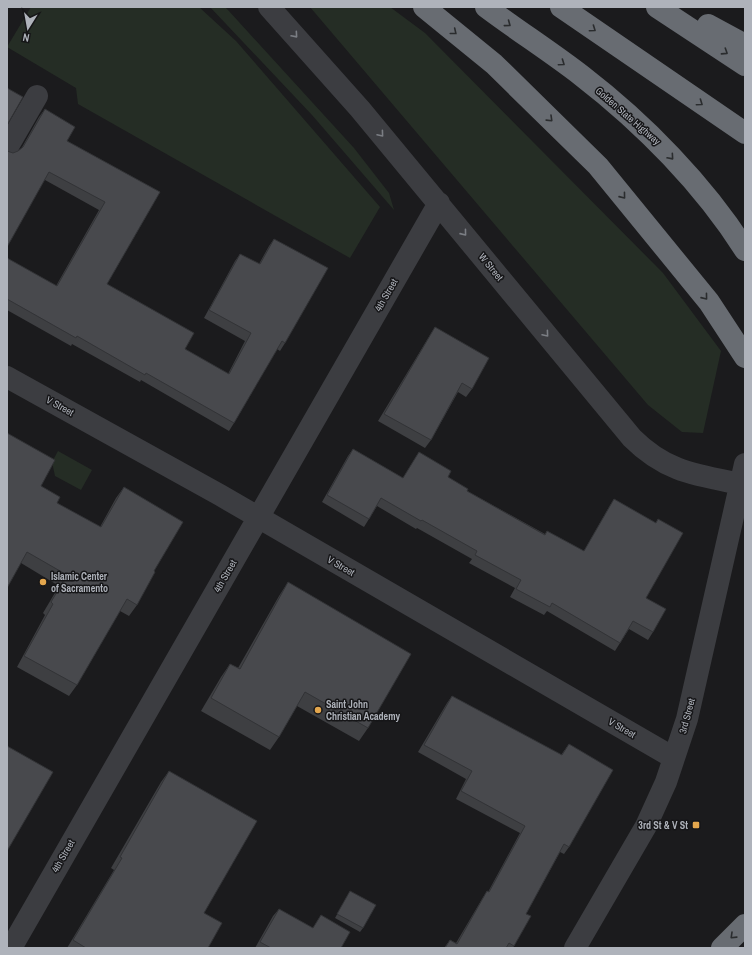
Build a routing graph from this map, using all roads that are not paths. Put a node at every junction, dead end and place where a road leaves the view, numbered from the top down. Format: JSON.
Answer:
{"nodes":[{"id":1,"x":269,"y":7,"type":"edge"},
{"id":2,"x":424,"y":7,"type":"edge"},
{"id":3,"x":486,"y":7,"type":"edge"},
{"id":4,"x":561,"y":7,"type":"edge"},
{"id":5,"x":657,"y":7,"type":"edge"},
{"id":6,"x":673,"y":7,"type":"edge"},
{"id":7,"x":745,"y":45,"type":"edge"},
{"id":8,"x":745,"y":65,"type":"edge"},
{"id":9,"x":37,"y":96,"type":"dead end"},
{"id":10,"x":745,"y":134,"type":"edge"},
{"id":11,"x":7,"y":148,"type":"edge"},
{"id":12,"x":439,"y":203,"type":"junction"},
{"id":13,"x":745,"y":250,"type":"edge"},
{"id":14,"x":745,"y":357,"type":"edge"},
{"id":15,"x":7,"y":377,"type":"edge"},
{"id":16,"x":743,"y":474,"type":"edge"},
{"id":17,"x":258,"y":517,"type":"junction"},
{"id":18,"x":674,"y":758,"type":"junction"},
{"id":19,"x":745,"y":925,"type":"edge"},
{"id":20,"x":11,"y":948,"type":"edge"},
{"id":21,"x":575,"y":948,"type":"edge"},
{"id":22,"x":722,"y":948,"type":"edge"}],
"edges":[{"from":1,"to":12,"type":"street","name":"W Street","one_way":true},
{"from":2,"to":14,"type":"highway","one_way":true},
{"from":3,"to":13,"type":"highway","name":"Golden State Highway","one_way":true},
{"from":4,"to":10,"type":"highway","one_way":true},
{"from":5,"to":8,"type":"highway","one_way":true},
{"from":6,"to":7,"type":"highway"},
{"from":9,"to":11,"type":"street"},
{"from":12,"to":16,"type":"street","name":"W Street","one_way":true},
{"from":12,"to":17,"type":"street","name":"4th Street"},
{"from":15,"to":17,"type":"street","name":"V Street"},
{"from":16,"to":18,"type":"street","name":"3rd Street"},
{"from":17,"to":18,"type":"street","name":"V Street"},
{"from":17,"to":20,"type":"street","name":"4th Street"},
{"from":18,"to":21,"type":"street","name":"3rd Street"},
{"from":19,"to":22,"type":"highway","one_way":true}]}
